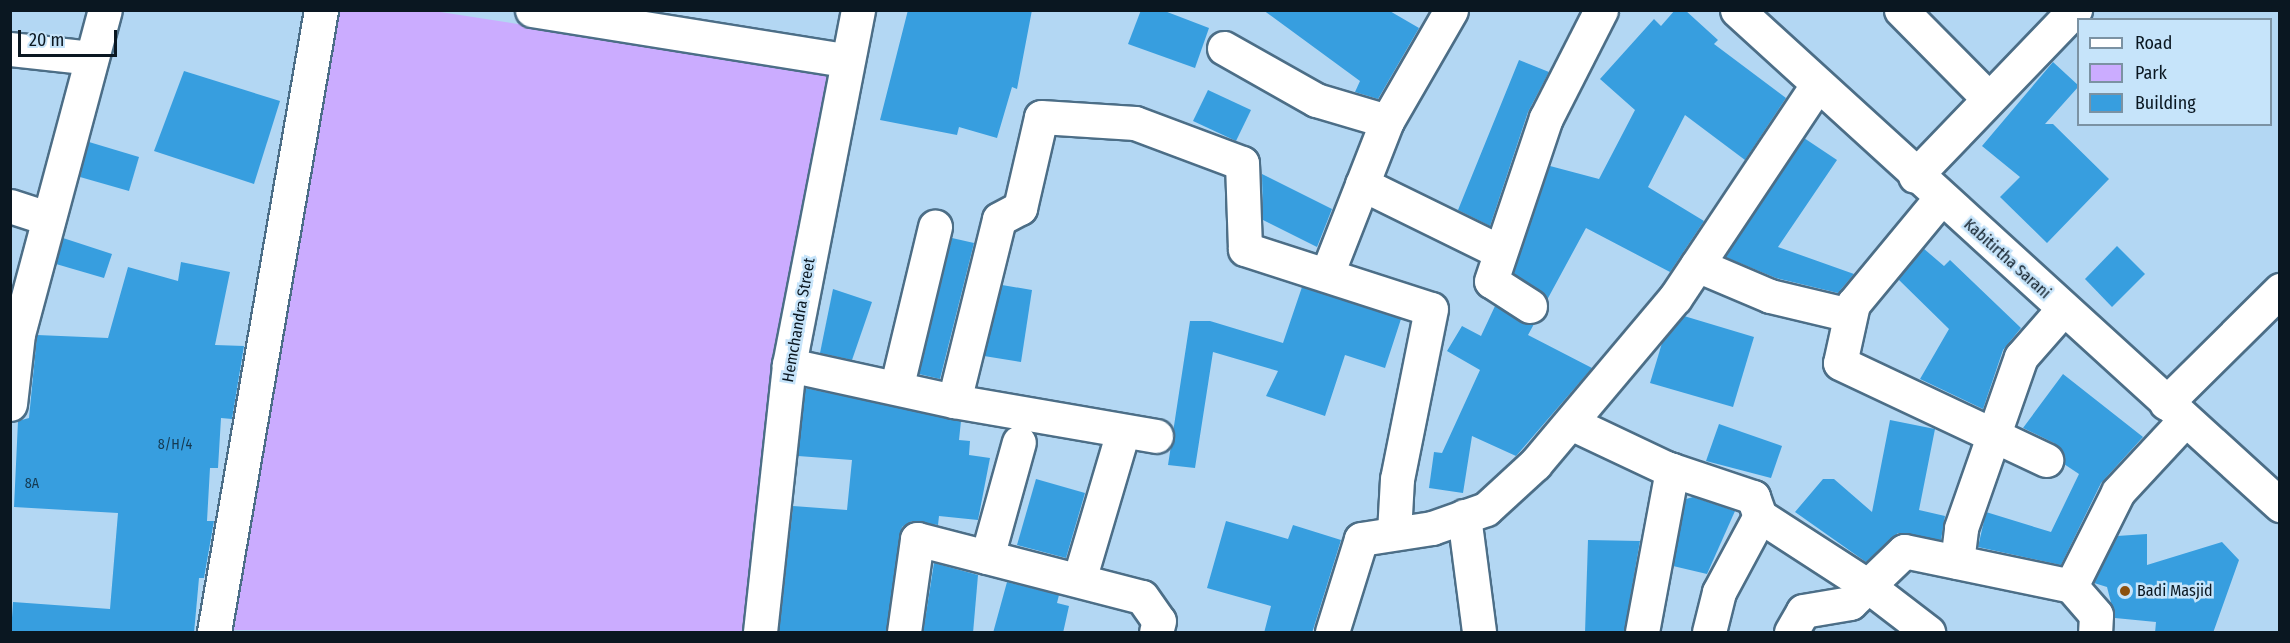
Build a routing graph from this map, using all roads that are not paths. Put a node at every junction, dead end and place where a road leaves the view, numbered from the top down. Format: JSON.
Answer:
{"nodes":[{"id":1,"x":105,"y":10,"type":"edge"},
{"id":2,"x":321,"y":10,"type":"edge"},
{"id":3,"x":532,"y":10,"type":"edge"},
{"id":4,"x":858,"y":10,"type":"edge"},
{"id":5,"x":1451,"y":10,"type":"edge"},
{"id":6,"x":1601,"y":10,"type":"edge"},
{"id":7,"x":1737,"y":10,"type":"edge"},
{"id":8,"x":1901,"y":10,"type":"edge"},
{"id":9,"x":2075,"y":10,"type":"edge"},
{"id":10,"x":1224,"y":48,"type":"dead end"},
{"id":11,"x":10,"y":49,"type":"edge"},
{"id":12,"x":91,"y":58,"type":"junction"},
{"id":13,"x":845,"y":60,"type":"junction"},
{"id":14,"x":1817,"y":85,"type":"junction"},
{"id":15,"x":1988,"y":98,"type":"junction"},
{"id":16,"x":1387,"y":121,"type":"junction"},
{"id":17,"x":1915,"y":176,"type":"junction"},
{"id":18,"x":1362,"y":184,"type":"junction"},
{"id":19,"x":1940,"y":199,"type":"junction"},
{"id":20,"x":10,"y":206,"type":"edge"},
{"id":21,"x":46,"y":218,"type":"junction"},
{"id":22,"x":935,"y":227,"type":"dead end"},
{"id":23,"x":1499,"y":251,"type":"junction"},
{"id":24,"x":1697,"y":265,"type":"junction"},
{"id":25,"x":1327,"y":274,"type":"junction"},
{"id":26,"x":2280,"y":290,"type":"edge"},
{"id":27,"x":1530,"y":306,"type":"dead end"},
{"id":28,"x":2063,"y":309,"type":"junction"},
{"id":29,"x":1850,"y":315,"type":"junction"},
{"id":30,"x":14,"y":333,"type":"edge"},
{"id":31,"x":789,"y":365,"type":"junction"},
{"id":32,"x":897,"y":385,"type":"junction"},
{"id":33,"x":954,"y":401,"type":"junction"},
{"id":34,"x":10,"y":404,"type":"edge"},
{"id":35,"x":2176,"y":411,"type":"junction"},
{"id":36,"x":1571,"y":423,"type":"junction"},
{"id":37,"x":1123,"y":431,"type":"junction"},
{"id":38,"x":1994,"y":433,"type":"junction"},
{"id":39,"x":1156,"y":436,"type":"dead end"},
{"id":40,"x":1019,"y":442,"type":"dead end"},
{"id":41,"x":2046,"y":460,"type":"dead end"},
{"id":42,"x":1672,"y":470,"type":"junction"},
{"id":43,"x":2276,"y":494,"type":"edge"},
{"id":44,"x":1464,"y":516,"type":"junction"},
{"id":45,"x":1760,"y":516,"type":"junction"},
{"id":46,"x":1394,"y":533,"type":"junction"},
{"id":47,"x":987,"y":557,"type":"junction"},
{"id":48,"x":1957,"y":562,"type":"junction"},
{"id":49,"x":1079,"y":580,"type":"junction"},
{"id":50,"x":1868,"y":586,"type":"junction"},
{"id":51,"x":2072,"y":586,"type":"junction"},
{"id":52,"x":214,"y":633,"type":"edge"},
{"id":53,"x":760,"y":633,"type":"edge"},
{"id":54,"x":904,"y":633,"type":"edge"},
{"id":55,"x":1156,"y":633,"type":"edge"},
{"id":56,"x":1332,"y":633,"type":"edge"},
{"id":57,"x":1479,"y":633,"type":"edge"},
{"id":58,"x":1642,"y":633,"type":"edge"},
{"id":59,"x":1709,"y":633,"type":"edge"},
{"id":60,"x":1791,"y":633,"type":"edge"},
{"id":61,"x":1928,"y":633,"type":"edge"},
{"id":62,"x":2095,"y":633,"type":"edge"}],
"edges":[{"from":1,"to":12,"type":"street"},
{"from":2,"to":52,"type":"street"},
{"from":3,"to":13,"type":"street"},
{"from":4,"to":13,"type":"street","name":"Hemchandra Street"},
{"from":5,"to":16,"type":"street"},
{"from":6,"to":23,"type":"street"},
{"from":7,"to":14,"type":"street","name":"Kabitirtha Sarani"},
{"from":8,"to":15,"type":"street"},
{"from":9,"to":15,"type":"street"},
{"from":10,"to":16,"type":"street"},
{"from":11,"to":12,"type":"street"},
{"from":12,"to":21,"type":"street"},
{"from":13,"to":31,"type":"street","name":"Hemchandra Street"},
{"from":14,"to":17,"type":"street","name":"Kabitirtha Sarani"},
{"from":14,"to":24,"type":"street"},
{"from":15,"to":17,"type":"street"},
{"from":16,"to":18,"type":"street"},
{"from":17,"to":19,"type":"street","name":"Kabitirtha Sarani"},
{"from":18,"to":23,"type":"street"},
{"from":18,"to":25,"type":"street"},
{"from":19,"to":28,"type":"street","name":"Kabitirtha Sarani"},
{"from":19,"to":29,"type":"street"},
{"from":20,"to":21,"type":"street"},
{"from":21,"to":30,"type":"street"},
{"from":22,"to":32,"type":"street"},
{"from":23,"to":27,"type":"street"},
{"from":24,"to":29,"type":"street"},
{"from":24,"to":36,"type":"street"},
{"from":25,"to":33,"type":"street"},
{"from":25,"to":46,"type":"street"},
{"from":26,"to":35,"type":"street"},
{"from":28,"to":35,"type":"street","name":"Kabitirtha Sarani"},
{"from":28,"to":38,"type":"street"},
{"from":29,"to":38,"type":"street"},
{"from":30,"to":34,"type":"street"},
{"from":31,"to":32,"type":"street"},
{"from":31,"to":53,"type":"street","name":"Hemchandra Street"},
{"from":32,"to":33,"type":"street"},
{"from":33,"to":37,"type":"street"},
{"from":35,"to":43,"type":"street","name":"Kabitirtha Sarani"},
{"from":35,"to":51,"type":"street"},
{"from":36,"to":42,"type":"street"},
{"from":36,"to":44,"type":"street"},
{"from":37,"to":39,"type":"street"},
{"from":37,"to":49,"type":"street"},
{"from":38,"to":41,"type":"street"},
{"from":38,"to":48,"type":"street"},
{"from":40,"to":47,"type":"street"},
{"from":42,"to":45,"type":"street"},
{"from":42,"to":58,"type":"street"},
{"from":44,"to":46,"type":"street"},
{"from":44,"to":57,"type":"street"},
{"from":45,"to":50,"type":"street"},
{"from":45,"to":59,"type":"street"},
{"from":46,"to":56,"type":"street"},
{"from":47,"to":49,"type":"street"},
{"from":47,"to":54,"type":"street"},
{"from":48,"to":50,"type":"street"},
{"from":48,"to":51,"type":"street"},
{"from":49,"to":55,"type":"street"},
{"from":50,"to":60,"type":"street"},
{"from":50,"to":61,"type":"street"},
{"from":51,"to":62,"type":"street"}]}
